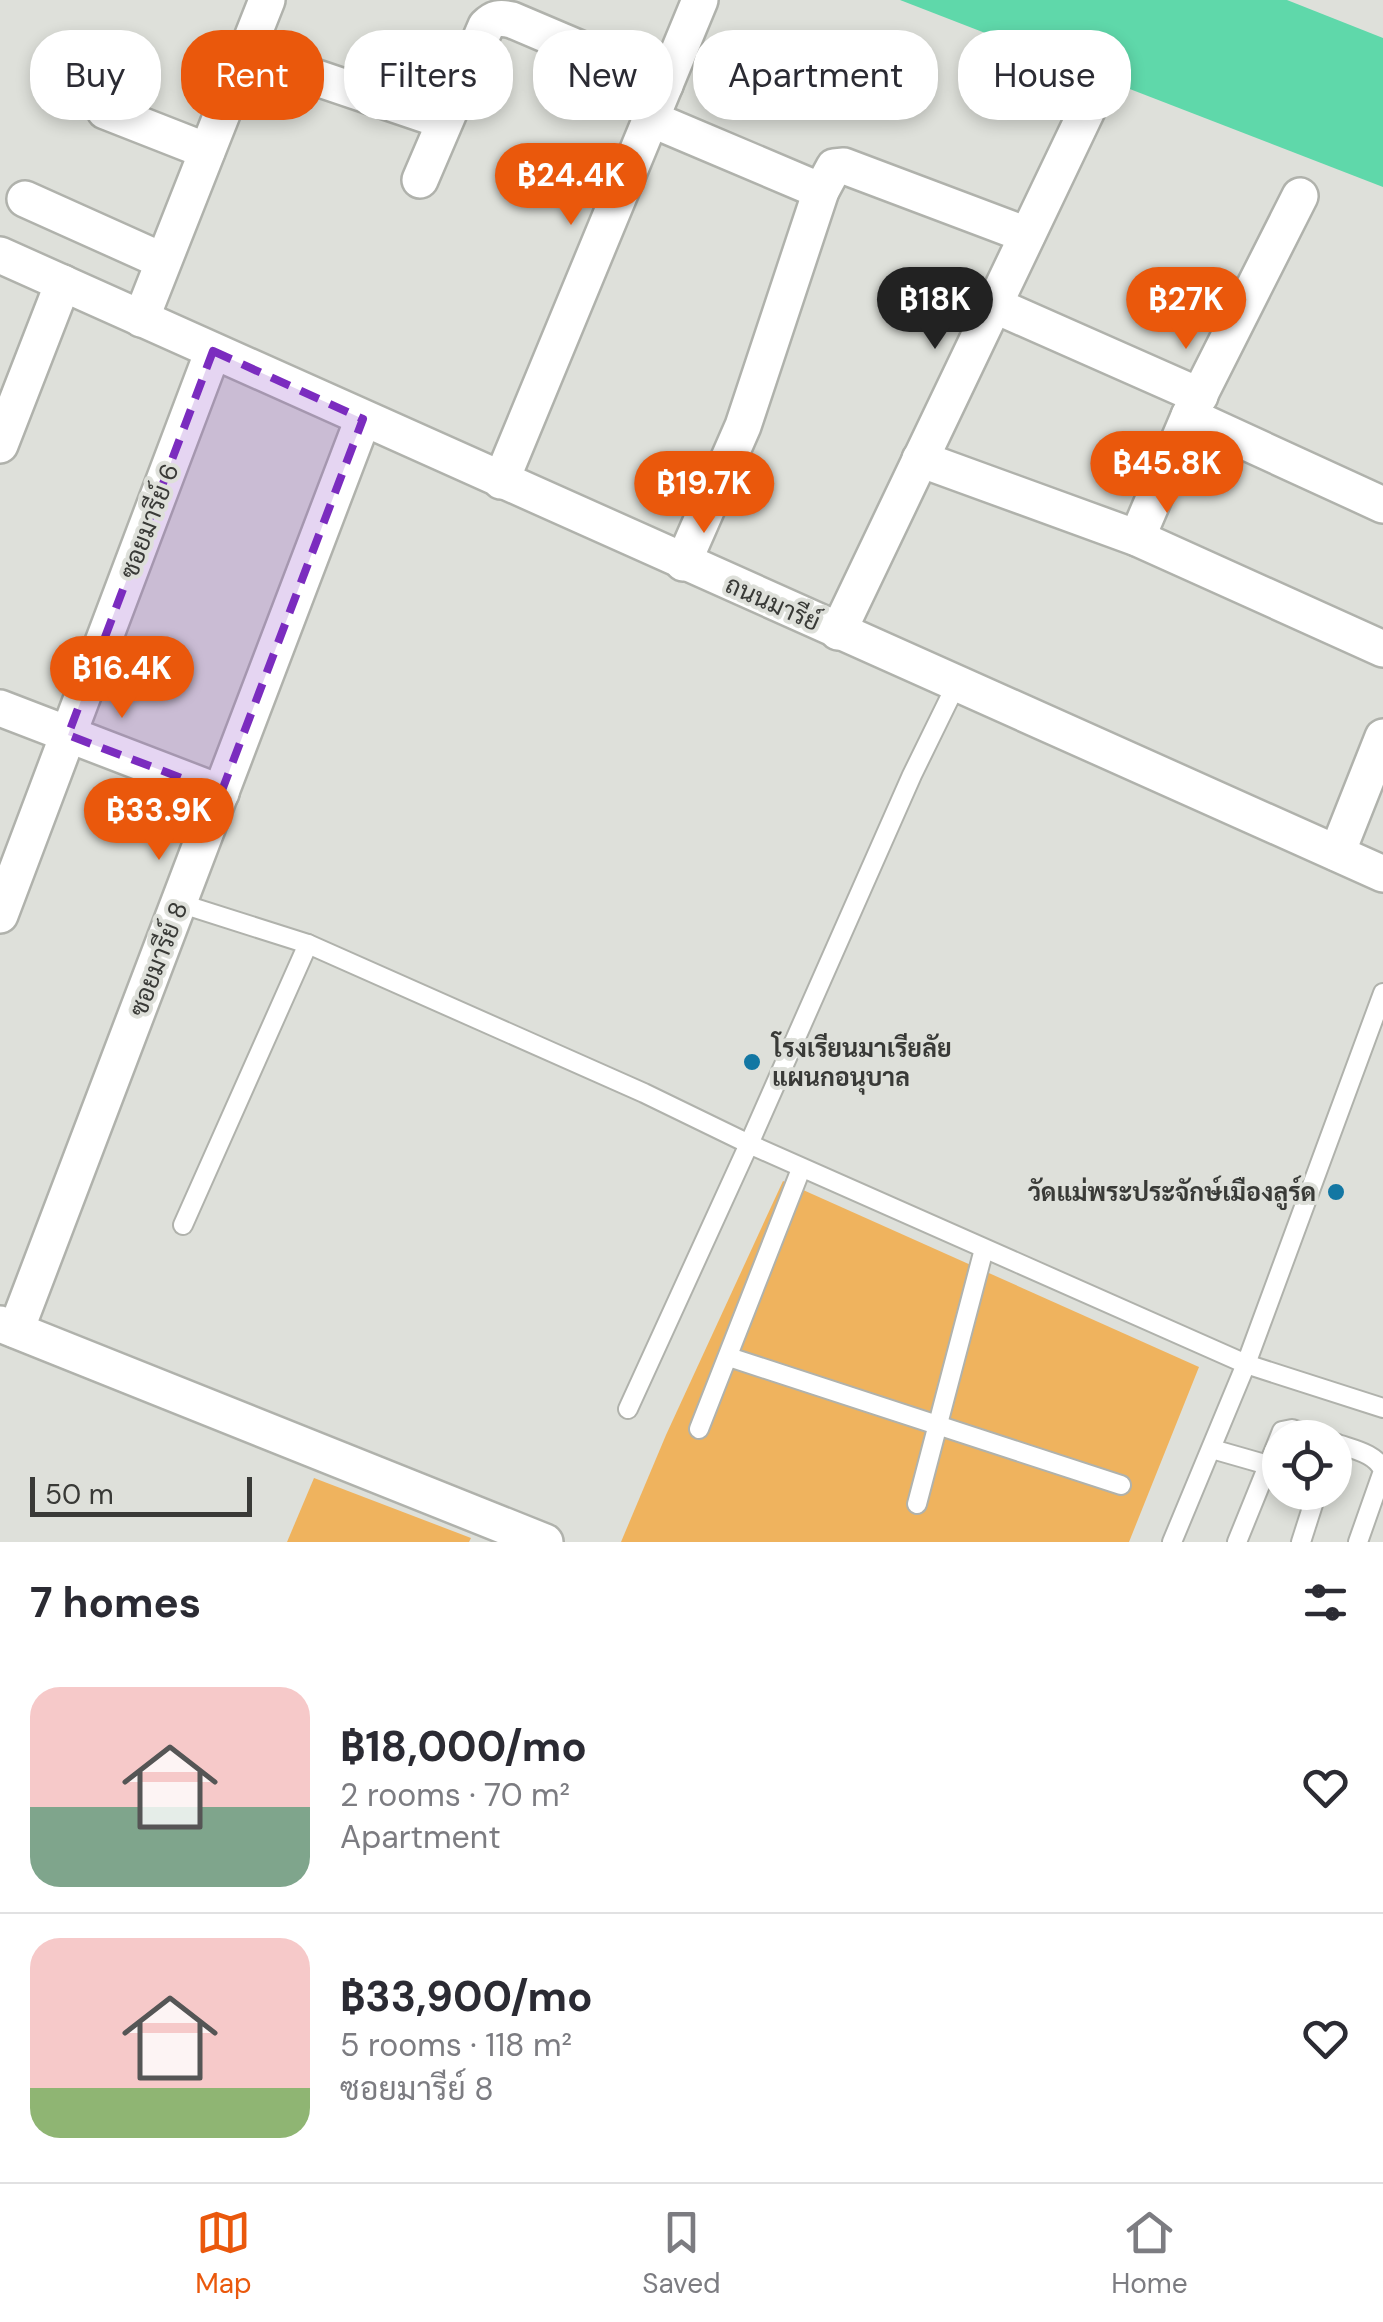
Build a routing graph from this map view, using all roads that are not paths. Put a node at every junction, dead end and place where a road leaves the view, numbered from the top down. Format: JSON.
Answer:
{"nodes":[{"id":1,"x":267,"y":0,"type":"edge"},
{"id":2,"x":700,"y":0,"type":"edge"},
{"id":3,"x":255,"y":30,"type":"edge"},
{"id":4,"x":533,"y":30,"type":"edge"},
{"id":5,"x":673,"y":66,"type":"edge"},
{"id":6,"x":324,"y":80,"type":"edge"},
{"id":7,"x":127,"y":120,"type":"edge"},
{"id":8,"x":219,"y":120,"type":"edge"},
{"id":9,"x":650,"y":120,"type":"joint"},
{"id":10,"x":1082,"y":120,"type":"edge"},
{"id":11,"x":444,"y":121,"type":"junction"},
{"id":12,"x":207,"y":151,"type":"junction"},
{"id":13,"x":420,"y":180,"type":"dead end"},
{"id":14,"x":821,"y":191,"type":"junction"},
{"id":15,"x":1300,"y":196,"type":"dead end"},
{"id":16,"x":25,"y":198,"type":"dead end"},
{"id":17,"x":1027,"y":235,"type":"junction"},
{"id":18,"x":0,"y":255,"type":"edge"},
{"id":19,"x":164,"y":261,"type":"junction"},
{"id":20,"x":62,"y":284,"type":"junction"},
{"id":21,"x":994,"y":304,"type":"junction"},
{"id":22,"x":141,"y":319,"type":"junction"},
{"id":23,"x":214,"y":351,"type":"junction"},
{"id":24,"x":1195,"y":406,"type":"junction"},
{"id":25,"x":363,"y":418,"type":"junction"},
{"id":26,"x":0,"y":445,"type":"edge"},
{"id":27,"x":920,"y":459,"type":"junction"},
{"id":28,"x":501,"y":480,"type":"junction"},
{"id":29,"x":1383,"y":505,"type":"edge"},
{"id":30,"x":1136,"y":538,"type":"junction"},
{"id":31,"x":683,"y":562,"type":"junction"},
{"id":32,"x":838,"y":632,"type":"junction"},
{"id":33,"x":1383,"y":649,"type":"edge"},
{"id":34,"x":956,"y":686,"type":"junction"},
{"id":35,"x":0,"y":708,"type":"edge"},
{"id":36,"x":68,"y":735,"type":"junction"},
{"id":37,"x":1383,"y":737,"type":"edge"},
{"id":38,"x":220,"y":793,"type":"junction"},
{"id":39,"x":1336,"y":853,"type":"junction"},
{"id":40,"x":1383,"y":874,"type":"edge"},
{"id":41,"x":179,"y":903,"type":"junction"},
{"id":42,"x":0,"y":914,"type":"edge"},
{"id":43,"x":308,"y":944,"type":"junction"},
{"id":44,"x":1383,"y":992,"type":"edge"},
{"id":45,"x":749,"y":1144,"type":"junction"},
{"id":46,"x":801,"y":1168,"type":"junction"},
{"id":47,"x":183,"y":1225,"type":"dead end"},
{"id":48,"x":984,"y":1249,"type":"junction"},
{"id":49,"x":8,"y":1327,"type":"edge"},
{"id":50,"x":729,"y":1357,"type":"junction"},
{"id":51,"x":1246,"y":1364,"type":"junction"},
{"id":52,"x":1383,"y":1408,"type":"edge"},
{"id":53,"x":628,"y":1409,"type":"dead end"},
{"id":54,"x":938,"y":1425,"type":"junction"},
{"id":55,"x":699,"y":1429,"type":"dead end"},
{"id":56,"x":1212,"y":1449,"type":"junction"},
{"id":57,"x":1352,"y":1449,"type":"edge"},
{"id":58,"x":1262,"y":1463,"type":"edge"},
{"id":59,"x":1262,"y":1480,"type":"edge"},
{"id":60,"x":1120,"y":1485,"type":"dead end"},
{"id":61,"x":916,"y":1504,"type":"dead end"},
{"id":62,"x":1311,"y":1510,"type":"edge"},
{"id":63,"x":498,"y":1533,"type":"edge"},
{"id":64,"x":1175,"y":1541,"type":"edge"},
{"id":65,"x":545,"y":1542,"type":"edge"},
{"id":66,"x":1237,"y":1542,"type":"edge"},
{"id":67,"x":1301,"y":1542,"type":"edge"},
{"id":68,"x":1358,"y":1542,"type":"edge"}],
"edges":[{"from":1,"to":3,"type":"street"},
{"from":2,"to":5,"type":"street"},
{"from":4,"to":11,"type":"street"},
{"from":6,"to":11,"type":"street"},
{"from":7,"to":12,"type":"street"},
{"from":8,"to":12,"type":"street"},
{"from":9,"to":14,"type":"street"},
{"from":9,"to":28,"type":"street"},
{"from":10,"to":17,"type":"street"},
{"from":11,"to":13,"type":"street"},
{"from":12,"to":19,"type":"street"},
{"from":14,"to":17,"type":"street"},
{"from":14,"to":31,"type":"street"},
{"from":15,"to":24,"type":"street"},
{"from":16,"to":19,"type":"street"},
{"from":17,"to":21,"type":"street"},
{"from":18,"to":20,"type":"street","name":"ถนนมารีย์"},
{"from":19,"to":22,"type":"street"},
{"from":20,"to":22,"type":"street","name":"ถนนมารีย์"},
{"from":20,"to":26,"type":"street"},
{"from":21,"to":24,"type":"street"},
{"from":21,"to":27,"type":"street"},
{"from":22,"to":23,"type":"street","name":"ถนนมารีย์"},
{"from":23,"to":25,"type":"street","name":"ถนนมารีย์"},
{"from":23,"to":36,"type":"street","name":"ซอยมารีย์ 6"},
{"from":24,"to":29,"type":"street"},
{"from":24,"to":30,"type":"street"},
{"from":25,"to":28,"type":"street","name":"ถนนมารีย์"},
{"from":25,"to":38,"type":"street","name":"ซอยมารีย์ 8"},
{"from":27,"to":30,"type":"street"},
{"from":27,"to":32,"type":"street"},
{"from":28,"to":31,"type":"street","name":"ถนนมารีย์"},
{"from":30,"to":33,"type":"street"},
{"from":31,"to":32,"type":"street","name":"ถนนมารีย์"},
{"from":32,"to":34,"type":"street","name":"ถนนมารีย์"},
{"from":34,"to":39,"type":"street","name":"ถนนมารีย์"},
{"from":34,"to":45,"type":"lane"},
{"from":35,"to":36,"type":"street"},
{"from":36,"to":38,"type":"street"},
{"from":36,"to":42,"type":"street","name":"ซอยมารีย์ 6"},
{"from":37,"to":39,"type":"street"},
{"from":38,"to":41,"type":"street","name":"ซอยมารีย์ 8"},
{"from":39,"to":40,"type":"street","name":"ถนนมารีย์"},
{"from":41,"to":43,"type":"lane"},
{"from":41,"to":49,"type":"street","name":"ซอยมารีย์ 8"},
{"from":43,"to":45,"type":"lane"},
{"from":43,"to":47,"type":"lane"},
{"from":44,"to":51,"type":"lane"},
{"from":45,"to":46,"type":"lane"},
{"from":45,"to":53,"type":"lane"},
{"from":46,"to":48,"type":"lane"},
{"from":46,"to":50,"type":"lane"},
{"from":48,"to":51,"type":"lane"},
{"from":48,"to":54,"type":"lane"},
{"from":49,"to":63,"type":"street"},
{"from":50,"to":54,"type":"lane"},
{"from":50,"to":55,"type":"lane"},
{"from":51,"to":52,"type":"lane"},
{"from":51,"to":56,"type":"lane"},
{"from":54,"to":60,"type":"lane"},
{"from":54,"to":61,"type":"lane"},
{"from":56,"to":58,"type":"lane"},
{"from":56,"to":64,"type":"lane"},
{"from":57,"to":68,"type":"lane"},
{"from":59,"to":66,"type":"lane"},
{"from":62,"to":67,"type":"lane"},
{"from":63,"to":65,"type":"street"}]}
